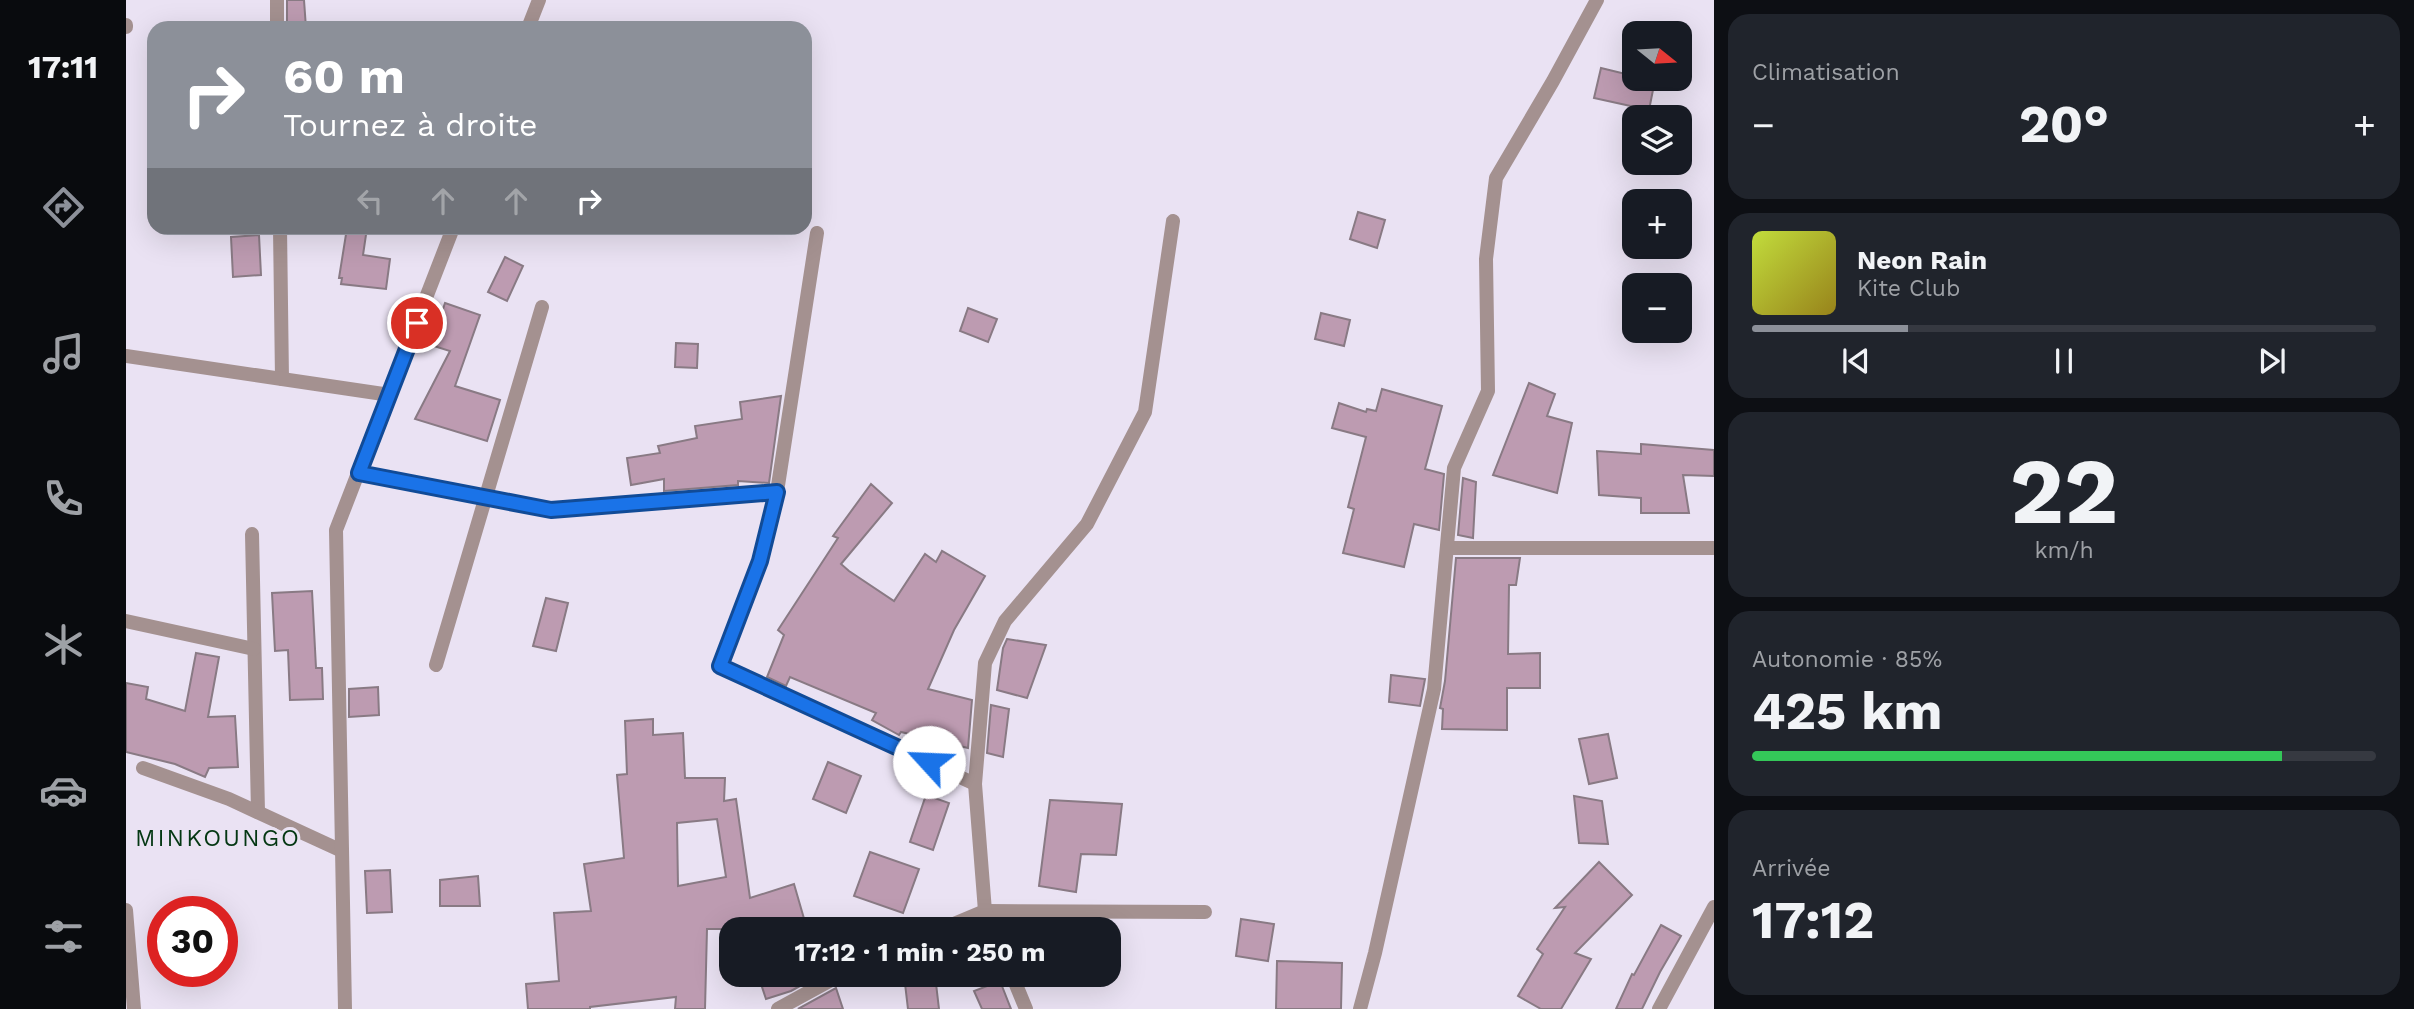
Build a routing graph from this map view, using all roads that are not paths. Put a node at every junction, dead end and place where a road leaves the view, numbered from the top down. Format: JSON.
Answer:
{"nodes":[{"id":1,"x":276,"y":0,"type":"edge"},
{"id":2,"x":539,"y":0,"type":"edge"},
{"id":3,"x":1597,"y":0,"type":"edge"},
{"id":4,"x":277,"y":21,"type":"edge"},
{"id":5,"x":531,"y":21,"type":"edge"},
{"id":6,"x":1173,"y":221,"type":"dead end"},
{"id":7,"x":817,"y":233,"type":"dead end"},
{"id":8,"x":280,"y":235,"type":"edge"},
{"id":9,"x":450,"y":235,"type":"edge"},
{"id":10,"x":542,"y":307,"type":"dead end"},
{"id":11,"x":126,"y":356,"type":"edge"},
{"id":12,"x":282,"y":379,"type":"junction"},
{"id":13,"x":390,"y":395,"type":"junction"},
{"id":14,"x":359,"y":473,"type":"junction"},
{"id":15,"x":777,"y":492,"type":"junction"},
{"id":16,"x":486,"y":498,"type":"junction"},
{"id":17,"x":251,"y":534,"type":"dead end"},
{"id":18,"x":1447,"y":548,"type":"junction"},
{"id":19,"x":1714,"y":548,"type":"edge"},
{"id":20,"x":126,"y":621,"type":"edge"},
{"id":21,"x":254,"y":649,"type":"junction"},
{"id":22,"x":436,"y":665,"type":"dead end"},
{"id":23,"x":143,"y":768,"type":"dead end"},
{"id":24,"x":975,"y":784,"type":"junction"},
{"id":25,"x":258,"y":813,"type":"junction"},
{"id":26,"x":342,"y":851,"type":"junction"},
{"id":27,"x":1714,"y":907,"type":"edge"},
{"id":28,"x":126,"y":910,"type":"edge"},
{"id":29,"x":985,"y":911,"type":"junction"},
{"id":30,"x":1205,"y":912,"type":"dead end"},
{"id":31,"x":971,"y":917,"type":"edge"},
{"id":32,"x":988,"y":917,"type":"edge"},
{"id":33,"x":818,"y":987,"type":"edge"},
{"id":34,"x":1017,"y":987,"type":"edge"},
{"id":35,"x":134,"y":1009,"type":"edge"},
{"id":36,"x":345,"y":1009,"type":"edge"},
{"id":37,"x":778,"y":1009,"type":"edge"},
{"id":38,"x":1026,"y":1009,"type":"edge"},
{"id":39,"x":1360,"y":1009,"type":"edge"},
{"id":40,"x":1658,"y":1009,"type":"edge"}],
"edges":[{"from":1,"to":4,"type":"street"},
{"from":2,"to":5,"type":"street"},
{"from":3,"to":18,"type":"street"},
{"from":6,"to":24,"type":"street"},
{"from":7,"to":15,"type":"street"},
{"from":8,"to":12,"type":"street"},
{"from":9,"to":13,"type":"street"},
{"from":10,"to":16,"type":"street"},
{"from":11,"to":12,"type":"street"},
{"from":12,"to":13,"type":"street"},
{"from":13,"to":14,"type":"street"},
{"from":14,"to":16,"type":"street"},
{"from":14,"to":26,"type":"street"},
{"from":15,"to":16,"type":"street"},
{"from":15,"to":24,"type":"street"},
{"from":16,"to":22,"type":"street"},
{"from":17,"to":21,"type":"street"},
{"from":18,"to":19,"type":"street"},
{"from":18,"to":39,"type":"street"},
{"from":20,"to":21,"type":"street"},
{"from":21,"to":25,"type":"street"},
{"from":23,"to":25,"type":"street"},
{"from":24,"to":29,"type":"street"},
{"from":25,"to":26,"type":"street"},
{"from":26,"to":36,"type":"street"},
{"from":27,"to":40,"type":"street"},
{"from":28,"to":35,"type":"street"},
{"from":29,"to":30,"type":"street"},
{"from":29,"to":31,"type":"street"},
{"from":29,"to":32,"type":"street"},
{"from":33,"to":37,"type":"street"},
{"from":34,"to":38,"type":"street"}]}
